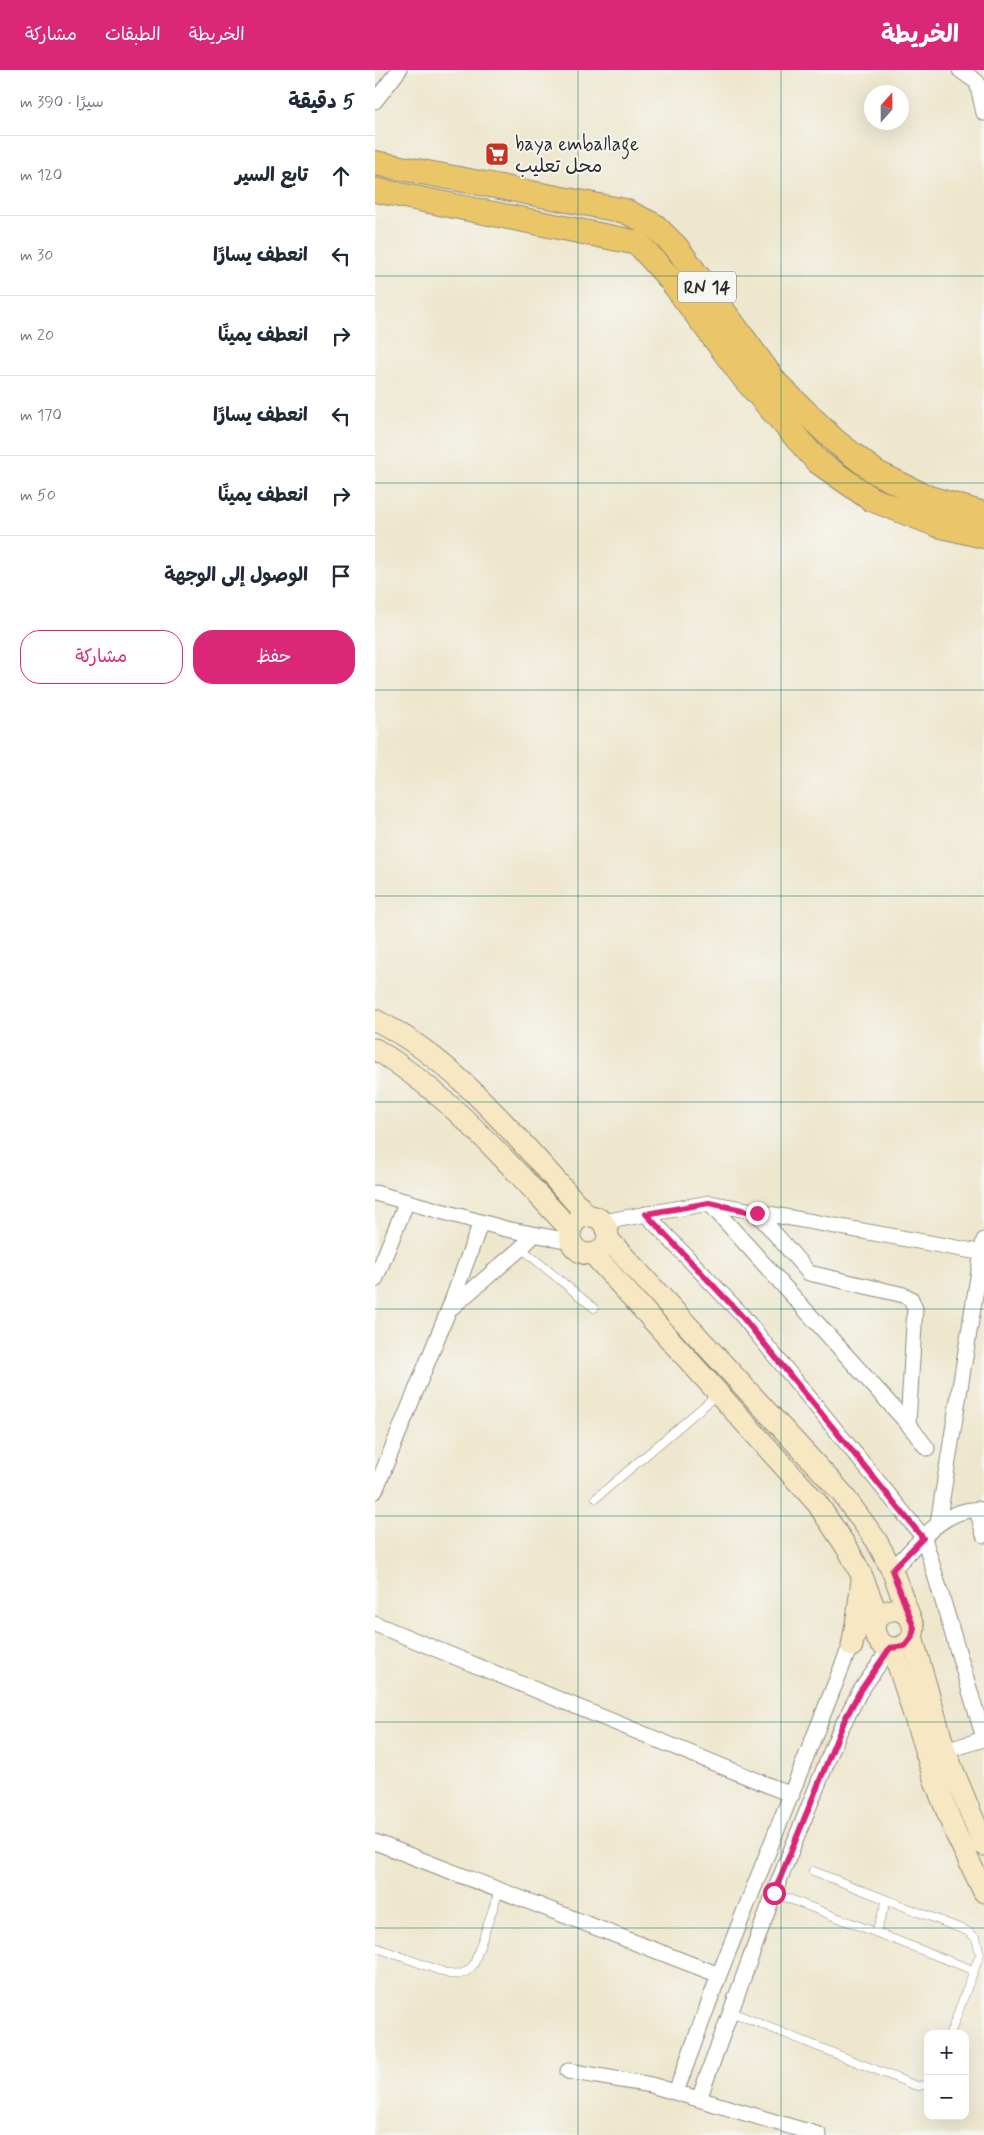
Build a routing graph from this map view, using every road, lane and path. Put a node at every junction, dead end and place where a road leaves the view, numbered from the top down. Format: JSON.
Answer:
{"nodes":[{"id":1,"x":399,"y":70,"type":"edge"},
{"id":2,"x":960,"y":70,"type":"edge"},
{"id":3,"x":375,"y":101,"type":"edge"},
{"id":4,"x":984,"y":113,"type":"edge"},
{"id":5,"x":375,"y":163,"type":"edge"},
{"id":6,"x":375,"y":190,"type":"edge"},
{"id":7,"x":984,"y":514,"type":"edge"},
{"id":8,"x":984,"y":536,"type":"edge"},
{"id":9,"x":375,"y":1020,"type":"edge"},
{"id":10,"x":375,"y":1049,"type":"edge"},
{"id":11,"x":375,"y":1193,"type":"edge"},
{"id":12,"x":407,"y":1201,"type":"junction"},
{"id":13,"x":709,"y":1203,"type":"junction"},
{"id":14,"x":757,"y":1213,"type":"junction"},
{"id":15,"x":646,"y":1214,"type":"junction"},
{"id":16,"x":481,"y":1222,"type":"junction"},
{"id":17,"x":600,"y":1226,"type":"junction"},
{"id":18,"x":534,"y":1235,"type":"junction"},
{"id":19,"x":571,"y":1235,"type":"junction"},
{"id":20,"x":521,"y":1248,"type":"junction"},
{"id":21,"x":983,"y":1248,"type":"edge"},
{"id":22,"x":593,"y":1254,"type":"junction"},
{"id":23,"x":375,"y":1280,"type":"edge"},
{"id":24,"x":594,"y":1308,"type":"dead end"},
{"id":25,"x":449,"y":1310,"type":"junction"},
{"id":26,"x":719,"y":1393,"type":"junction"},
{"id":27,"x":908,"y":1424,"type":"junction"},
{"id":28,"x":927,"y":1448,"type":"dead end"},
{"id":29,"x":375,"y":1492,"type":"edge"},
{"id":30,"x":596,"y":1498,"type":"dead end"},
{"id":31,"x":980,"y":1510,"type":"edge"},
{"id":32,"x":938,"y":1524,"type":"junction"},
{"id":33,"x":984,"y":1535,"type":"edge"},
{"id":34,"x":923,"y":1538,"type":"junction"},
{"id":35,"x":892,"y":1570,"type":"junction"},
{"id":36,"x":862,"y":1576,"type":"junction"},
{"id":37,"x":909,"y":1616,"type":"junction"},
{"id":38,"x":877,"y":1619,"type":"junction"},
{"id":39,"x":375,"y":1624,"type":"edge"},
{"id":40,"x":912,"y":1637,"type":"junction"},
{"id":41,"x":852,"y":1646,"type":"junction"},
{"id":42,"x":891,"y":1649,"type":"junction"},
{"id":43,"x":984,"y":1738,"type":"edge"},
{"id":44,"x":945,"y":1751,"type":"junction"},
{"id":45,"x":792,"y":1795,"type":"junction"},
{"id":46,"x":375,"y":1842,"type":"edge"},
{"id":47,"x":984,"y":1845,"type":"edge"},
{"id":48,"x":813,"y":1871,"type":"dead end"},
{"id":49,"x":499,"y":1891,"type":"junction"},
{"id":50,"x":984,"y":1892,"type":"edge"},
{"id":51,"x":774,"y":1893,"type":"junction"},
{"id":52,"x":887,"y":1900,"type":"junction"},
{"id":53,"x":875,"y":1932,"type":"junction"},
{"id":54,"x":375,"y":1946,"type":"edge"},
{"id":55,"x":973,"y":1970,"type":"junction"},
{"id":56,"x":719,"y":1975,"type":"junction"},
{"id":57,"x":731,"y":2012,"type":"junction"},
{"id":58,"x":951,"y":2030,"type":"edge"},
{"id":59,"x":568,"y":2071,"type":"dead end"},
{"id":60,"x":924,"y":2085,"type":"edge"},
{"id":61,"x":676,"y":2092,"type":"junction"},
{"id":62,"x":699,"y":2099,"type":"junction"},
{"id":63,"x":799,"y":2132,"type":"edge"},
{"id":64,"x":819,"y":2135,"type":"edge"}],
"edges":[{"from":1,"to":3,"type":"street"},
{"from":2,"to":4,"type":"street"},
{"from":5,"to":7,"type":"main road","number":"RN 14"},
{"from":6,"to":8,"type":"main road"},
{"from":9,"to":17,"type":"main road"},
{"from":10,"to":19,"type":"main road"},
{"from":11,"to":12,"type":"street"},
{"from":12,"to":16,"type":"street"},
{"from":12,"to":23,"type":"street"},
{"from":13,"to":14,"type":"street"},
{"from":13,"to":15,"type":"street"},
{"from":13,"to":27,"type":"street"},
{"from":14,"to":21,"type":"street"},
{"from":14,"to":27,"type":"street"},
{"from":15,"to":17,"type":"street"},
{"from":15,"to":34,"type":"street"},
{"from":16,"to":18,"type":"street"},
{"from":16,"to":25,"type":"street"},
{"from":17,"to":19,"type":"main road"},
{"from":17,"to":22,"type":"main road"},
{"from":17,"to":35,"type":"main road"},
{"from":18,"to":19,"type":"street"},
{"from":18,"to":20,"type":"street"},
{"from":19,"to":22,"type":"main road"},
{"from":20,"to":24,"type":"lane"},
{"from":20,"to":25,"type":"street"},
{"from":21,"to":32,"type":"street"},
{"from":22,"to":26,"type":"main road"},
{"from":25,"to":29,"type":"street"},
{"from":26,"to":30,"type":"lane"},
{"from":26,"to":36,"type":"main road"},
{"from":27,"to":28,"type":"street"},
{"from":31,"to":32,"type":"street"},
{"from":31,"to":33,"type":"street"},
{"from":32,"to":34,"type":"street"},
{"from":34,"to":35,"type":"street"},
{"from":34,"to":43,"type":"street"},
{"from":35,"to":37,"type":"main road"},
{"from":36,"to":38,"type":"main road"},
{"from":36,"to":41,"type":"main road"},
{"from":37,"to":38,"type":"main road"},
{"from":37,"to":40,"type":"main road"},
{"from":38,"to":41,"type":"street"},
{"from":38,"to":42,"type":"main road"},
{"from":39,"to":45,"type":"street"},
{"from":40,"to":42,"type":"main road"},
{"from":40,"to":44,"type":"main road"},
{"from":41,"to":45,"type":"street"},
{"from":42,"to":50,"type":"main road"},
{"from":42,"to":51,"type":"street"},
{"from":43,"to":44,"type":"street"},
{"from":44,"to":47,"type":"main road"},
{"from":45,"to":56,"type":"street"},
{"from":46,"to":49,"type":"street"},
{"from":48,"to":52,"type":"lane"},
{"from":49,"to":54,"type":"lane"},
{"from":49,"to":56,"type":"street"},
{"from":51,"to":53,"type":"lane"},
{"from":51,"to":57,"type":"street"},
{"from":52,"to":53,"type":"lane"},
{"from":52,"to":55,"type":"lane"},
{"from":53,"to":55,"type":"lane"},
{"from":55,"to":58,"type":"lane"},
{"from":56,"to":61,"type":"street"},
{"from":57,"to":60,"type":"lane"},
{"from":57,"to":62,"type":"street"},
{"from":59,"to":61,"type":"street"},
{"from":61,"to":62,"type":"street"},
{"from":62,"to":63,"type":"street"},
{"from":63,"to":64,"type":"street"}]}
